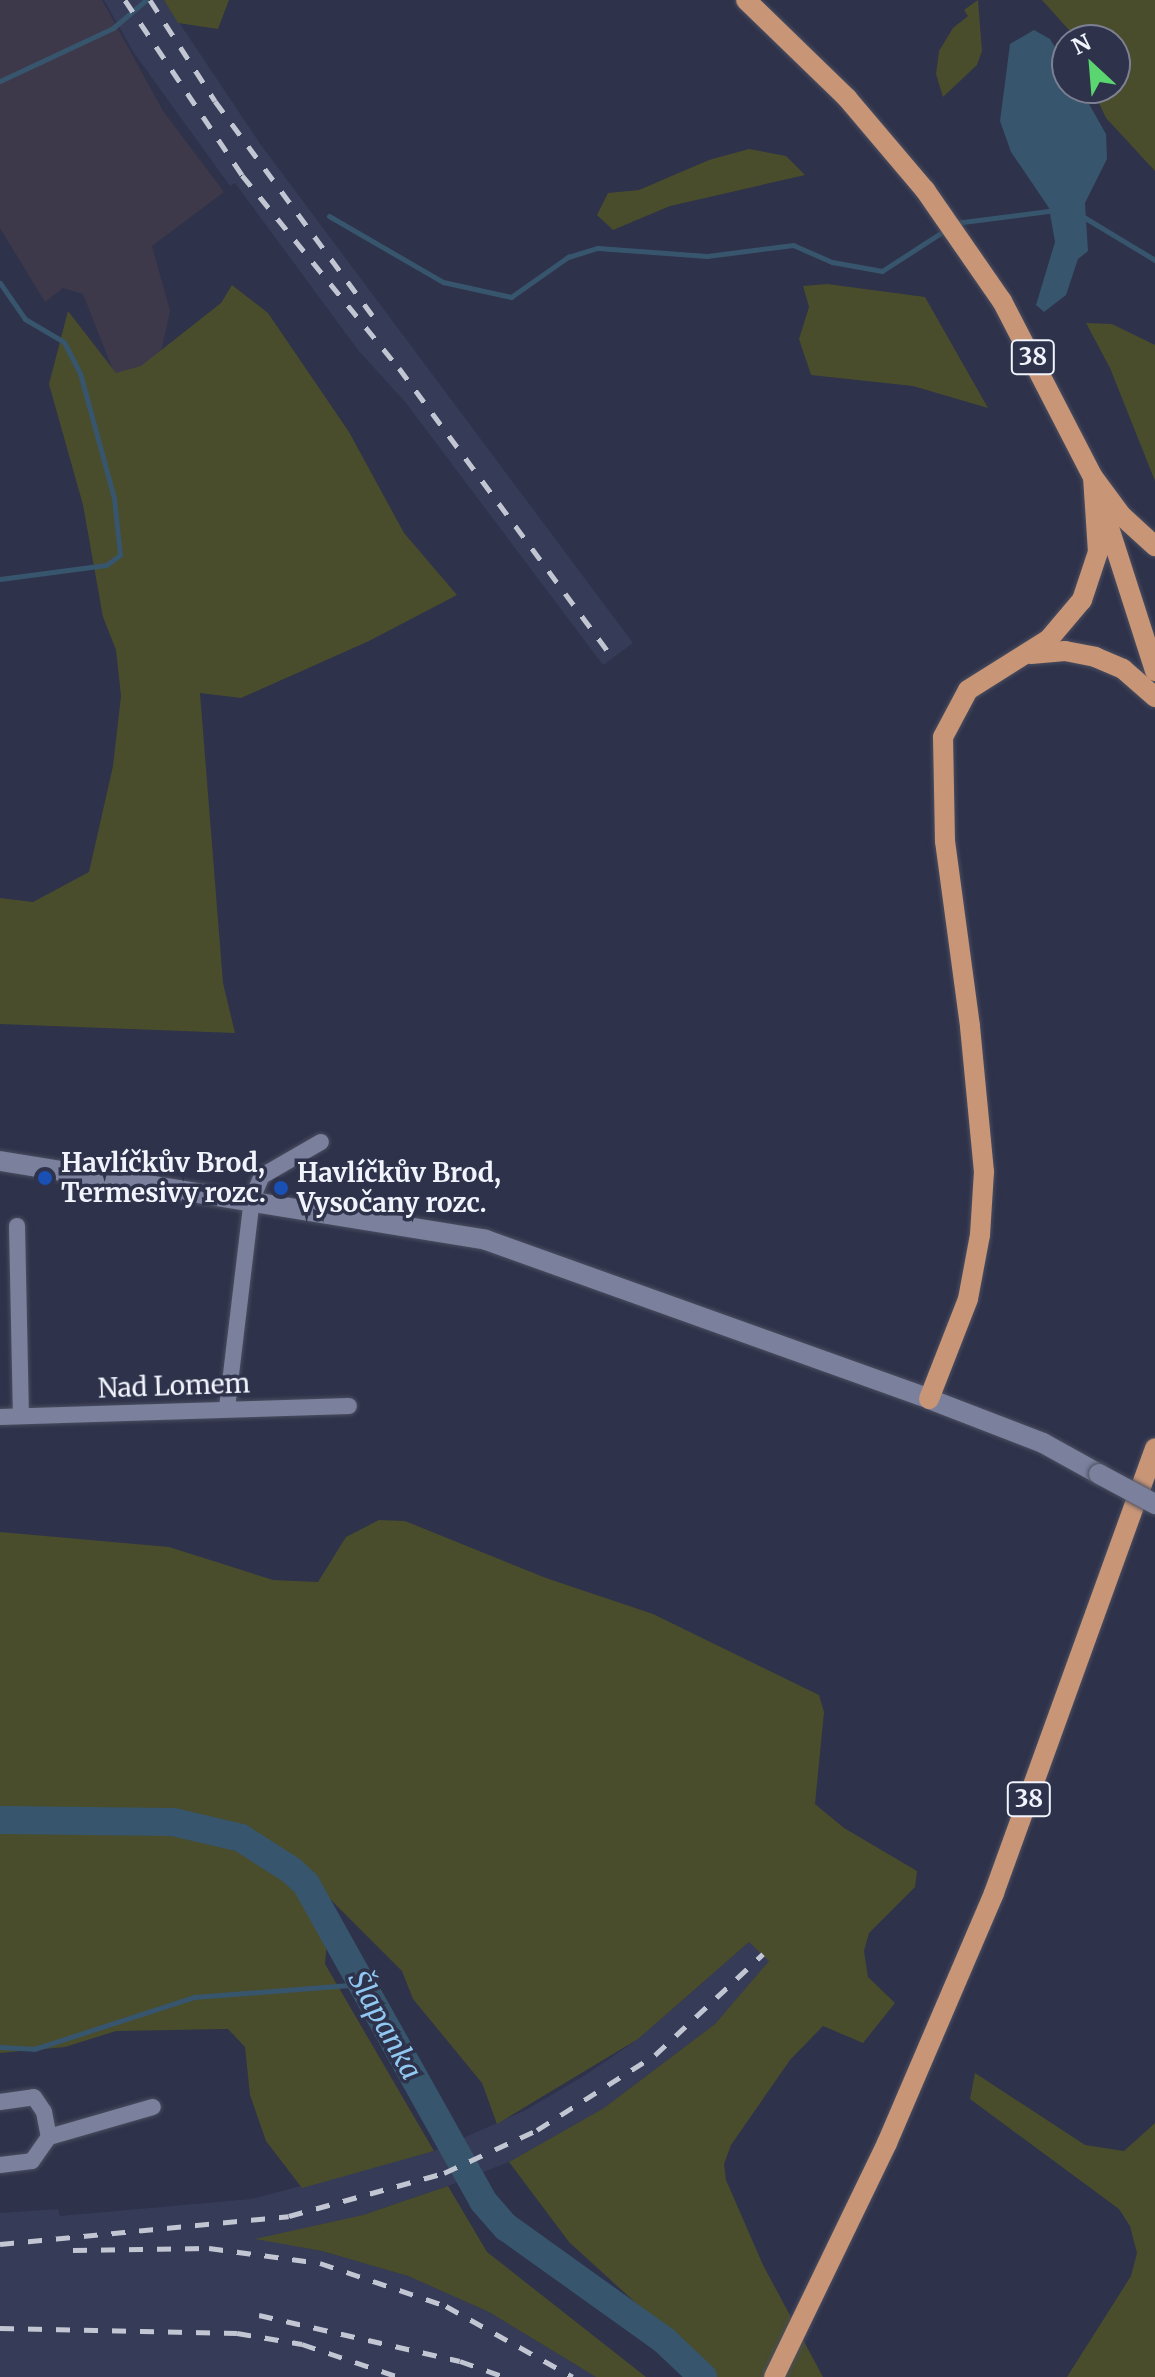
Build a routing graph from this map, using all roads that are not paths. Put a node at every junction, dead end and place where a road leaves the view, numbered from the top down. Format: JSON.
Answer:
{"nodes":[{"id":1,"x":746,"y":0,"type":"edge"},
{"id":2,"x":1093,"y":477,"type":"junction"},
{"id":3,"x":1155,"y":546,"type":"edge"},
{"id":4,"x":1019,"y":656,"type":"junction"},
{"id":5,"x":1155,"y":671,"type":"edge"},
{"id":6,"x":1155,"y":697,"type":"edge"},
{"id":7,"x":321,"y":1142,"type":"dead end"},
{"id":8,"x":0,"y":1161,"type":"edge"},
{"id":9,"x":252,"y":1199,"type":"junction"},
{"id":10,"x":17,"y":1226,"type":"dead end"},
{"id":11,"x":929,"y":1399,"type":"junction"},
{"id":12,"x":349,"y":1406,"type":"dead end"},
{"id":13,"x":227,"y":1408,"type":"junction"},
{"id":14,"x":21,"y":1415,"type":"junction"},
{"id":15,"x":0,"y":1417,"type":"edge"},
{"id":16,"x":1155,"y":1448,"type":"edge"},
{"id":17,"x":1155,"y":1504,"type":"edge"},
{"id":18,"x":0,"y":2102,"type":"edge"},
{"id":19,"x":153,"y":2107,"type":"dead end"},
{"id":20,"x":49,"y":2137,"type":"junction"},
{"id":21,"x":0,"y":2165,"type":"edge"},
{"id":22,"x":774,"y":2377,"type":"edge"}],
"edges":[{"from":1,"to":2,"type":"main road","number":"38"},
{"from":2,"to":3,"type":"main road"},
{"from":2,"to":4,"type":"main road"},
{"from":2,"to":5,"type":"main road","number":"38"},
{"from":4,"to":6,"type":"main road"},
{"from":4,"to":11,"type":"main road"},
{"from":7,"to":9,"type":"street"},
{"from":8,"to":9,"type":"street"},
{"from":9,"to":11,"type":"street"},
{"from":9,"to":13,"type":"street"},
{"from":10,"to":14,"type":"street"},
{"from":11,"to":17,"type":"street","bridge":true},
{"from":12,"to":13,"type":"street","name":"Nad Lomem"},
{"from":13,"to":14,"type":"street","name":"Nad Lomem"},
{"from":14,"to":15,"type":"street","name":"Nad Lomem"},
{"from":16,"to":22,"type":"main road","number":"38"},
{"from":18,"to":20,"type":"street"},
{"from":19,"to":20,"type":"street"},
{"from":20,"to":21,"type":"street"}]}
